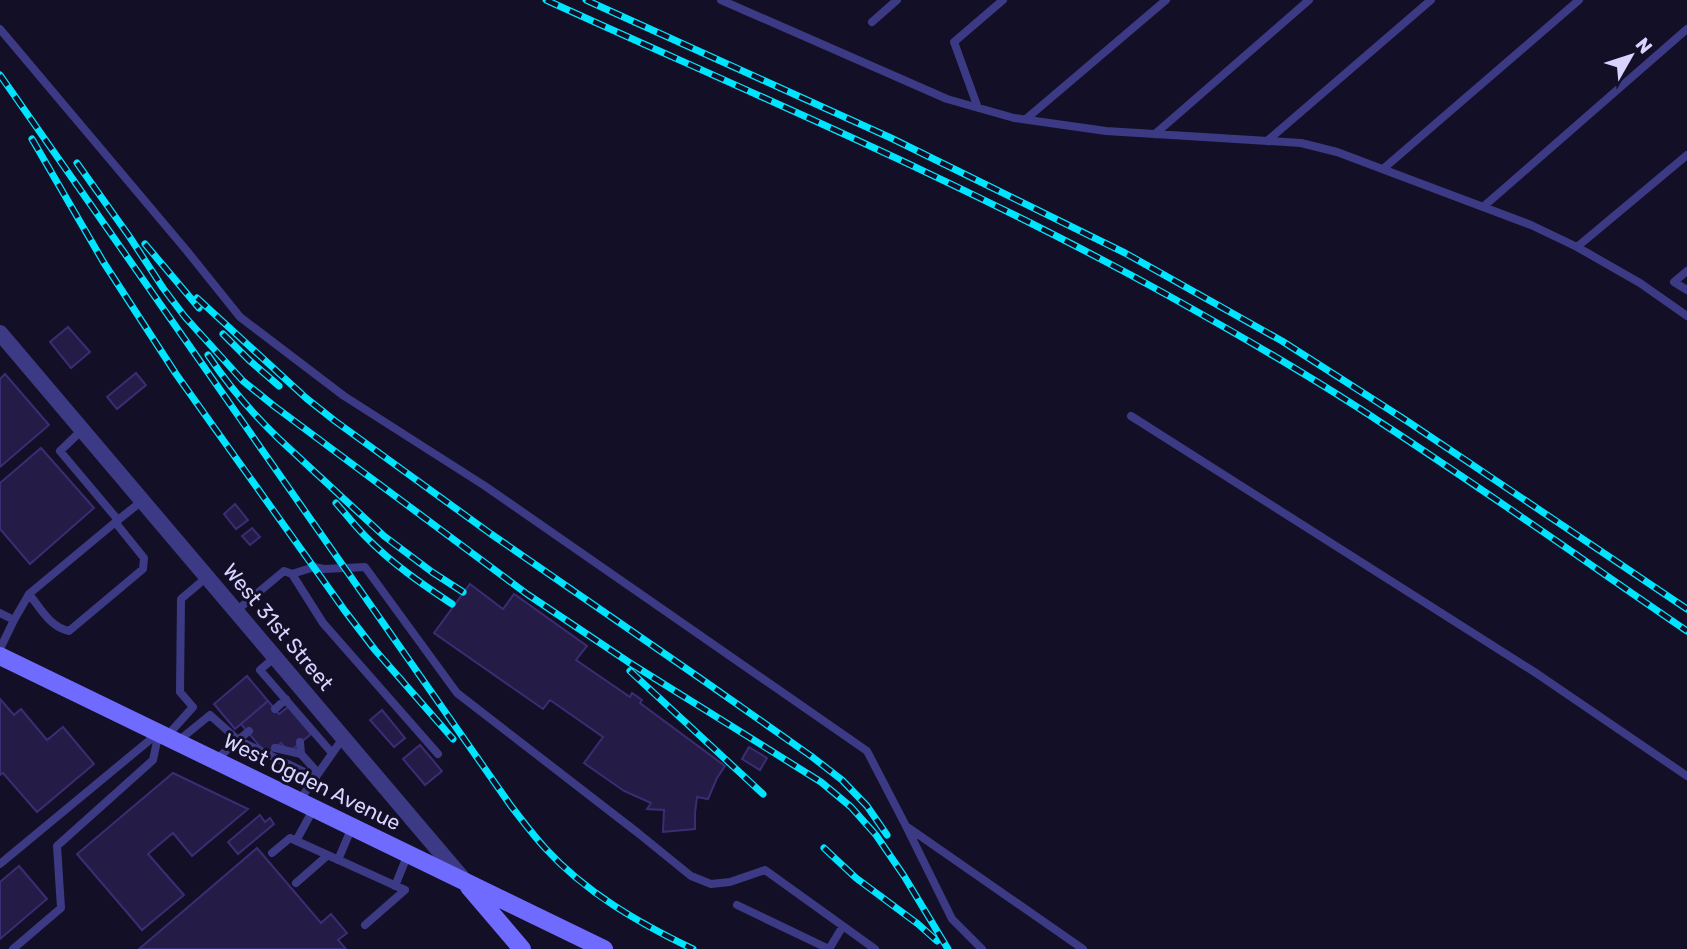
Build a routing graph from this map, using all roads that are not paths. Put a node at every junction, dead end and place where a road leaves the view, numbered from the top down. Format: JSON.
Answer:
{"nodes":[{"id":1,"x":722,"y":0,"type":"edge"},
{"id":2,"x":897,"y":0,"type":"edge"},
{"id":3,"x":1003,"y":0,"type":"edge"},
{"id":4,"x":1166,"y":0,"type":"edge"},
{"id":5,"x":1309,"y":0,"type":"edge"},
{"id":6,"x":1431,"y":0,"type":"edge"},
{"id":7,"x":1578,"y":0,"type":"edge"},
{"id":8,"x":872,"y":22,"type":"dead end"},
{"id":9,"x":0,"y":29,"type":"edge"},
{"id":10,"x":1687,"y":29,"type":"edge"},
{"id":11,"x":978,"y":108,"type":"junction"},
{"id":12,"x":1026,"y":119,"type":"junction"},
{"id":13,"x":1155,"y":134,"type":"junction"},
{"id":14,"x":1267,"y":141,"type":"junction"},
{"id":15,"x":1687,"y":155,"type":"edge"},
{"id":16,"x":1383,"y":169,"type":"junction"},
{"id":17,"x":1483,"y":207,"type":"junction"},
{"id":18,"x":1577,"y":247,"type":"junction"},
{"id":19,"x":1687,"y":271,"type":"edge"},
{"id":20,"x":1687,"y":290,"type":"edge"},
{"id":21,"x":1687,"y":316,"type":"edge"},
{"id":22,"x":3,"y":341,"type":"edge"},
{"id":23,"x":1131,"y":416,"type":"dead end"},
{"id":24,"x":82,"y":430,"type":"junction"},
{"id":25,"x":142,"y":501,"type":"junction"},
{"id":26,"x":117,"y":521,"type":"junction"},
{"id":27,"x":292,"y":574,"type":"junction"},
{"id":28,"x":206,"y":577,"type":"junction"},
{"id":29,"x":29,"y":594,"type":"junction"},
{"id":30,"x":236,"y":611,"type":"junction"},
{"id":31,"x":0,"y":613,"type":"edge"},
{"id":32,"x":14,"y":620,"type":"junction"},
{"id":33,"x":0,"y":649,"type":"edge"},
{"id":34,"x":0,"y":656,"type":"edge"},
{"id":35,"x":275,"y":657,"type":"junction"},
{"id":36,"x":286,"y":699,"type":"junction"},
{"id":37,"x":275,"y":709,"type":"dead end"},
{"id":38,"x":249,"y":731,"type":"dead end"},
{"id":39,"x":168,"y":737,"type":"junction"},
{"id":40,"x":343,"y":738,"type":"junction"},
{"id":41,"x":239,"y":740,"type":"junction"},
{"id":42,"x":300,"y":742,"type":"dead end"},
{"id":43,"x":275,"y":748,"type":"dead end"},
{"id":44,"x":332,"y":753,"type":"junction"},
{"id":45,"x":301,"y":754,"type":"junction"},
{"id":46,"x":438,"y":754,"type":"dead end"},
{"id":47,"x":215,"y":760,"type":"junction"},
{"id":48,"x":317,"y":775,"type":"junction"},
{"id":49,"x":1687,"y":776,"type":"edge"},
{"id":50,"x":306,"y":805,"type":"junction"},
{"id":51,"x":906,"y":826,"type":"junction"},
{"id":52,"x":352,"y":827,"type":"junction"},
{"id":53,"x":296,"y":841,"type":"junction"},
{"id":54,"x":272,"y":853,"type":"dead end"},
{"id":55,"x":408,"y":854,"type":"junction"},
{"id":56,"x":328,"y":855,"type":"junction"},
{"id":57,"x":338,"y":860,"type":"junction"},
{"id":58,"x":0,"y":864,"type":"edge"},
{"id":59,"x":464,"y":881,"type":"junction"},
{"id":60,"x":296,"y":883,"type":"dead end"},
{"id":61,"x":395,"y":886,"type":"junction"},
{"id":62,"x":737,"y":905,"type":"dead end"},
{"id":63,"x":365,"y":925,"type":"dead end"},
{"id":64,"x":843,"y":926,"type":"junction"},
{"id":65,"x":13,"y":949,"type":"edge"},
{"id":66,"x":522,"y":949,"type":"edge"},
{"id":67,"x":604,"y":949,"type":"edge"},
{"id":68,"x":875,"y":949,"type":"edge"},
{"id":69,"x":982,"y":949,"type":"edge"},
{"id":70,"x":1083,"y":949,"type":"edge"}],
"edges":[{"from":1,"to":11,"type":"lane"},
{"from":2,"to":8,"type":"lane"},
{"from":3,"to":11,"type":"lane"},
{"from":4,"to":12,"type":"lane"},
{"from":5,"to":13,"type":"lane"},
{"from":6,"to":14,"type":"lane"},
{"from":7,"to":16,"type":"lane"},
{"from":9,"to":51,"type":"lane"},
{"from":10,"to":17,"type":"lane"},
{"from":11,"to":12,"type":"lane"},
{"from":12,"to":13,"type":"lane"},
{"from":13,"to":14,"type":"lane"},
{"from":14,"to":16,"type":"lane"},
{"from":15,"to":18,"type":"lane"},
{"from":16,"to":17,"type":"lane"},
{"from":17,"to":18,"type":"lane"},
{"from":18,"to":21,"type":"lane"},
{"from":19,"to":20,"type":"lane"},
{"from":22,"to":24,"type":"street","name":"West 31st Street"},
{"from":23,"to":49,"type":"lane"},
{"from":24,"to":25,"type":"street","name":"West 31st Street"},
{"from":24,"to":26,"type":"lane"},
{"from":25,"to":26,"type":"lane"},
{"from":25,"to":28,"type":"street","name":"West 31st Street"},
{"from":26,"to":29,"type":"lane"},
{"from":26,"to":29,"type":"lane"},
{"from":27,"to":30,"type":"lane"},
{"from":27,"to":46,"type":"lane"},
{"from":27,"to":64,"type":"lane"},
{"from":28,"to":30,"type":"street","name":"West 31st Street"},
{"from":28,"to":39,"type":"lane"},
{"from":29,"to":32,"type":"lane"},
{"from":30,"to":35,"type":"street","name":"West 31st Street"},
{"from":31,"to":32,"type":"lane"},
{"from":32,"to":33,"type":"lane"},
{"from":34,"to":39,"type":"main road","name":"West Ogden Avenue"},
{"from":35,"to":36,"type":"lane"},
{"from":35,"to":40,"type":"street","name":"West 31st Street"},
{"from":36,"to":37,"type":"lane"},
{"from":36,"to":44,"type":"lane"},
{"from":38,"to":41,"type":"lane"},
{"from":39,"to":41,"type":"lane"},
{"from":39,"to":47,"type":"main road","name":"West Ogden Avenue"},
{"from":39,"to":58,"type":"lane"},
{"from":39,"to":65,"type":"lane"},
{"from":40,"to":44,"type":"lane"},
{"from":40,"to":59,"type":"street","name":"West 31st Street"},
{"from":41,"to":47,"type":"lane"},
{"from":41,"to":48,"type":"lane"},
{"from":42,"to":45,"type":"lane"},
{"from":43,"to":45,"type":"lane"},
{"from":44,"to":48,"type":"lane"},
{"from":45,"to":48,"type":"lane"},
{"from":47,"to":50,"type":"main road","name":"West Ogden Avenue"},
{"from":48,"to":50,"type":"lane"},
{"from":50,"to":52,"type":"main road","name":"West Ogden Avenue"},
{"from":50,"to":53,"type":"lane"},
{"from":51,"to":69,"type":"lane"},
{"from":51,"to":70,"type":"lane"},
{"from":52,"to":55,"type":"main road","name":"West Ogden Avenue"},
{"from":52,"to":57,"type":"lane"},
{"from":53,"to":54,"type":"lane"},
{"from":53,"to":56,"type":"lane"},
{"from":55,"to":59,"type":"main road","name":"West Ogden Avenue"},
{"from":55,"to":61,"type":"lane"},
{"from":56,"to":57,"type":"lane"},
{"from":56,"to":60,"type":"lane"},
{"from":57,"to":61,"type":"lane"},
{"from":59,"to":66,"type":"main road","name":"West 31st Street"},
{"from":59,"to":67,"type":"main road","name":"West Ogden Avenue"},
{"from":61,"to":63,"type":"lane"},
{"from":62,"to":64,"type":"lane"},
{"from":64,"to":68,"type":"lane"}]}
